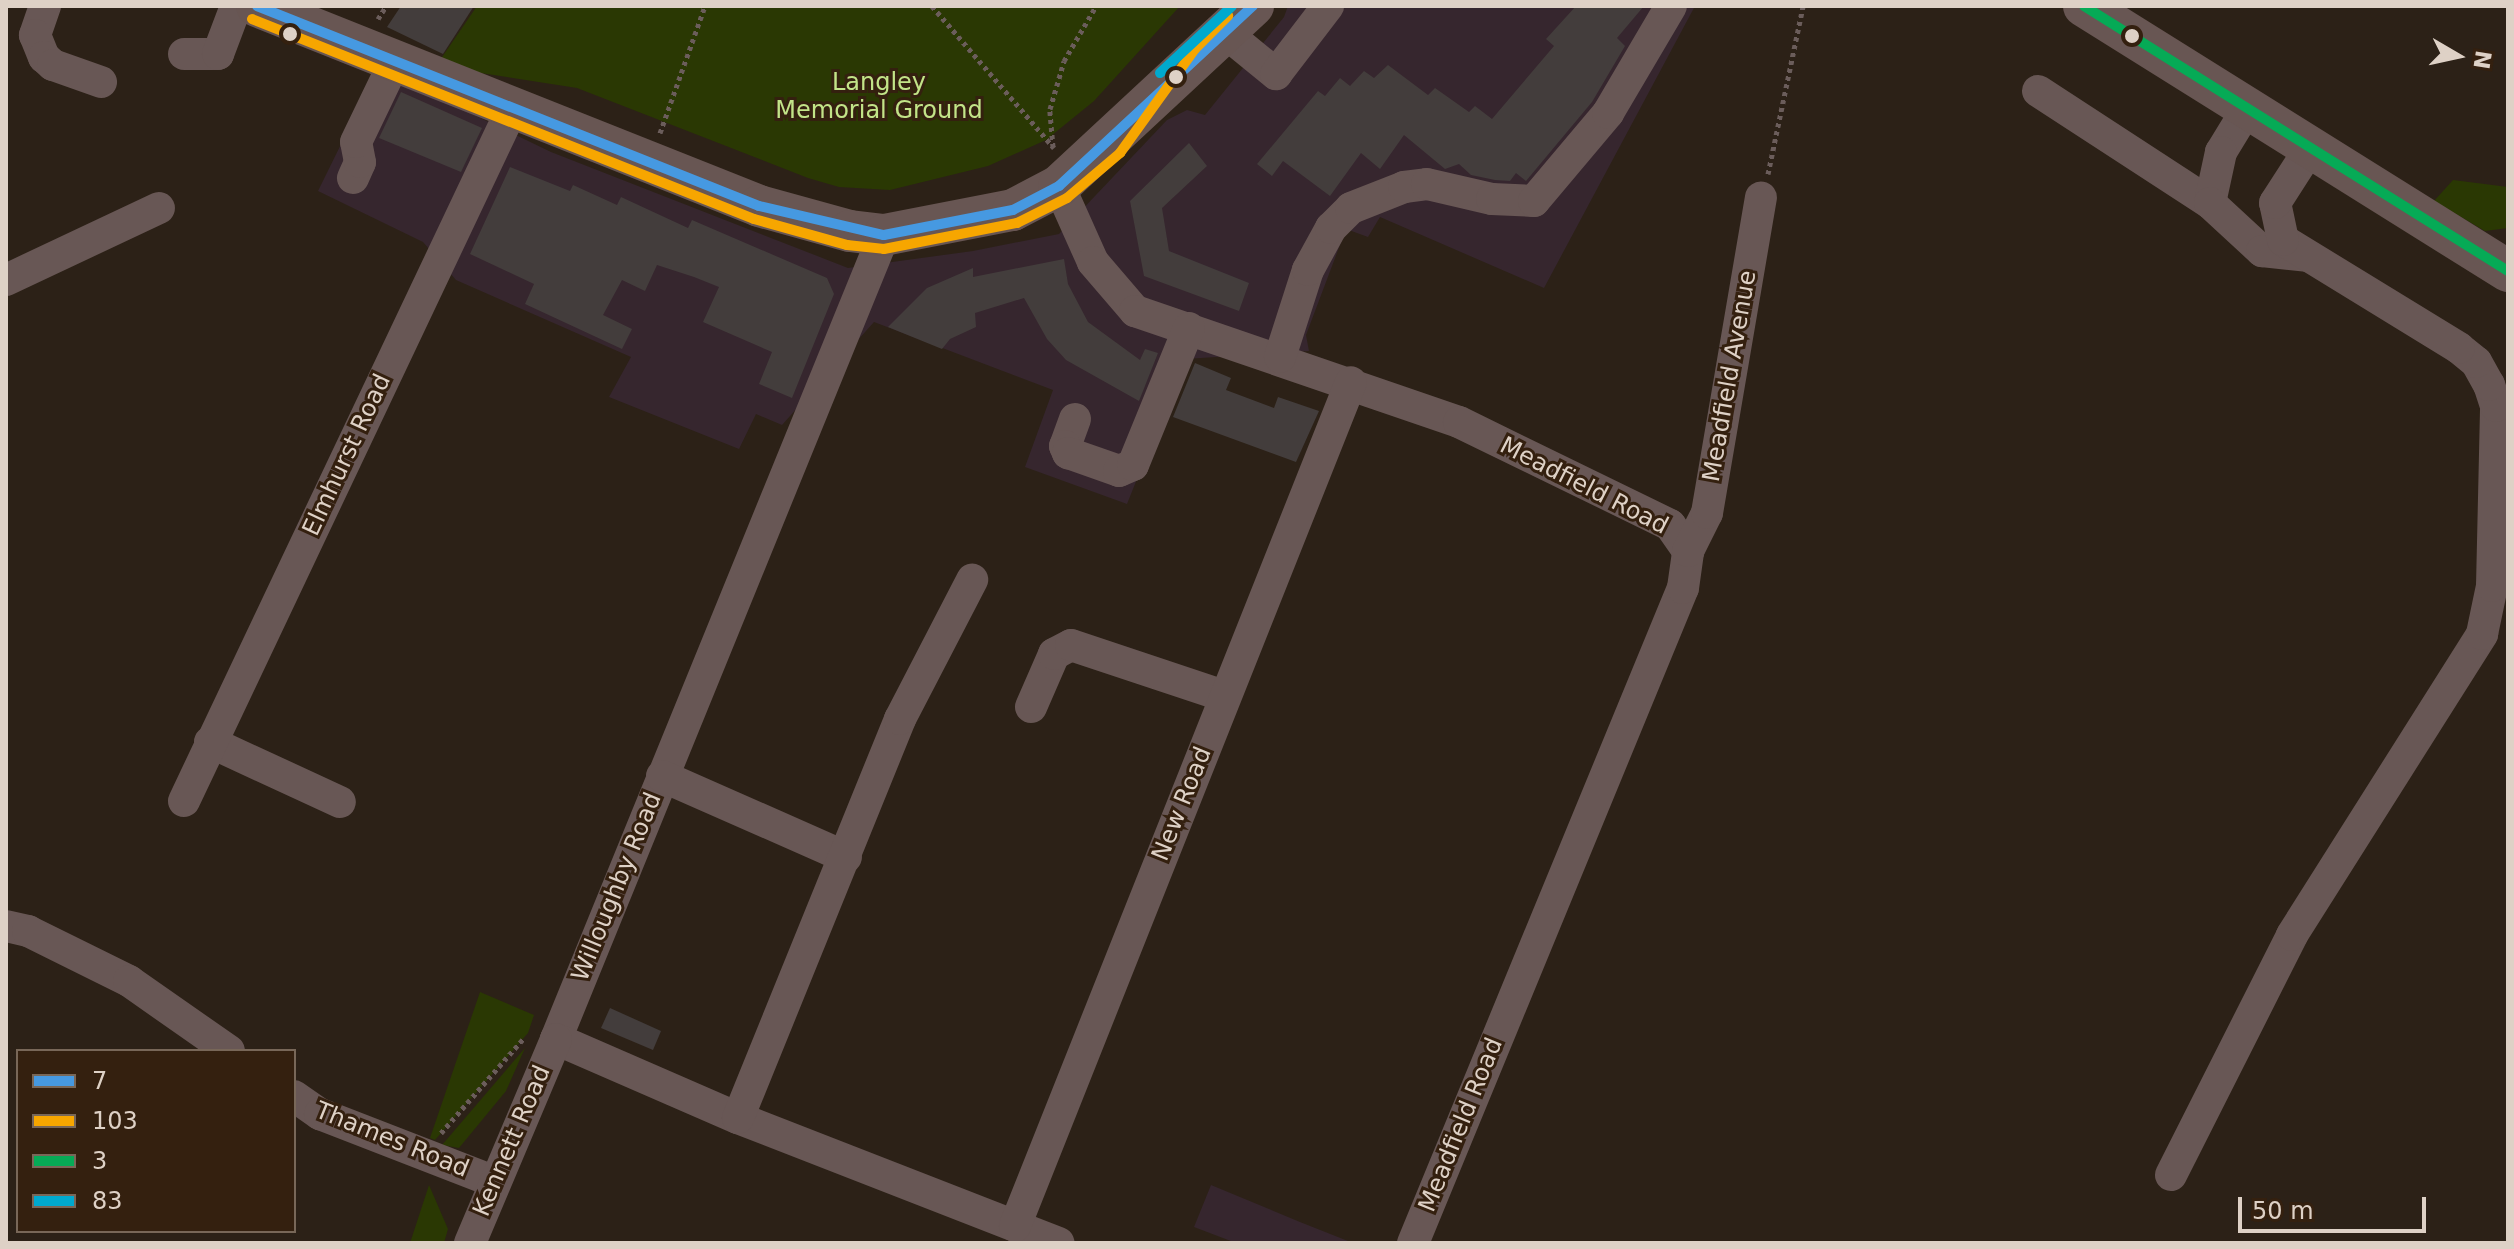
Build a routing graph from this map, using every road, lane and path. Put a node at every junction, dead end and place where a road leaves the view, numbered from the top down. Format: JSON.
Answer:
{"nodes":[{"id":1,"x":45,"y":6,"type":"edge"},
{"id":2,"x":236,"y":6,"type":"edge"},
{"id":3,"x":257,"y":6,"type":"edge"},
{"id":4,"x":705,"y":6,"type":"edge"},
{"id":5,"x":932,"y":6,"type":"edge"},
{"id":6,"x":1096,"y":6,"type":"edge"},
{"id":7,"x":1328,"y":6,"type":"edge"},
{"id":8,"x":1671,"y":6,"type":"edge"},
{"id":9,"x":1803,"y":6,"type":"edge"},
{"id":10,"x":2110,"y":13,"type":"edge"},
{"id":11,"x":1231,"y":14,"type":"edge"},
{"id":12,"x":184,"y":54,"type":"dead end"},
{"id":13,"x":396,"y":59,"type":"junction"},
{"id":14,"x":101,"y":82,"type":"dead end"},
{"id":15,"x":2038,"y":91,"type":"dead end"},
{"id":16,"x":512,"y":109,"type":"junction"},
{"id":17,"x":2246,"y":111,"type":"junction"},
{"id":18,"x":2311,"y":147,"type":"junction"},
{"id":19,"x":650,"y":161,"type":"junction"},
{"id":20,"x":1062,"y":169,"type":"junction"},
{"id":21,"x":353,"y":178,"type":"dead end"},
{"id":22,"x":1761,"y":198,"type":"joint"},
{"id":23,"x":2210,"y":203,"type":"junction"},
{"id":24,"x":159,"y":208,"type":"dead end"},
{"id":25,"x":884,"y":235,"type":"junction"},
{"id":26,"x":2314,"y":257,"type":"junction"},
{"id":27,"x":2508,"y":271,"type":"edge"},
{"id":28,"x":6,"y":280,"type":"edge"},
{"id":29,"x":1189,"y":328,"type":"junction"},
{"id":30,"x":1280,"y":357,"type":"junction"},
{"id":31,"x":1351,"y":382,"type":"junction"},
{"id":32,"x":1075,"y":419,"type":"dead end"},
{"id":33,"x":1688,"y":551,"type":"junction"},
{"id":34,"x":972,"y":580,"type":"dead end"},
{"id":35,"x":1224,"y":696,"type":"junction"},
{"id":36,"x":1031,"y":707,"type":"dead end"},
{"id":37,"x":210,"y":742,"type":"junction"},
{"id":38,"x":662,"y":776,"type":"junction"},
{"id":39,"x":184,"y":801,"type":"dead end"},
{"id":40,"x":340,"y":802,"type":"dead end"},
{"id":41,"x":846,"y":857,"type":"junction"},
{"id":42,"x":6,"y":926,"type":"edge"},
{"id":43,"x":545,"y":1033,"type":"junction"},
{"id":44,"x":226,"y":1049,"type":"edge"},
{"id":45,"x":296,"y":1097,"type":"edge"},
{"id":46,"x":738,"y":1118,"type":"junction"},
{"id":47,"x":423,"y":1154,"type":"junction"},
{"id":48,"x":2171,"y":1175,"type":"dead end"},
{"id":49,"x":493,"y":1181,"type":"junction"},
{"id":50,"x":1015,"y":1226,"type":"junction"},
{"id":51,"x":470,"y":1243,"type":"edge"},
{"id":52,"x":1058,"y":1243,"type":"edge"},
{"id":53,"x":1413,"y":1243,"type":"edge"}],
"edges":[{"from":1,"to":14,"type":"street"},
{"from":2,"to":12,"type":"street"},
{"from":3,"to":13,"type":"main road"},
{"from":4,"to":19,"type":"path"},
{"from":5,"to":20,"type":"path"},
{"from":6,"to":20,"type":"path"},
{"from":7,"to":11,"type":"street"},
{"from":8,"to":30,"type":"street"},
{"from":9,"to":22,"type":"path"},
{"from":10,"to":17,"type":"main road"},
{"from":11,"to":20,"type":"main road"},
{"from":13,"to":16,"type":"main road"},
{"from":13,"to":21,"type":"street"},
{"from":15,"to":23,"type":"street"},
{"from":16,"to":19,"type":"main road"},
{"from":16,"to":37,"type":"street","name":"Elmhurst Road"},
{"from":17,"to":18,"type":"main road"},
{"from":17,"to":23,"type":"street"},
{"from":18,"to":26,"type":"street"},
{"from":18,"to":27,"type":"main road"},
{"from":19,"to":25,"type":"main road"},
{"from":20,"to":25,"type":"main road"},
{"from":20,"to":29,"type":"street","name":"Meadfield Road"},
{"from":22,"to":33,"type":"street","name":"Meadfield Avenue"},
{"from":23,"to":26,"type":"street"},
{"from":24,"to":28,"type":"street"},
{"from":25,"to":38,"type":"street","name":"Willoughby Road"},
{"from":26,"to":48,"type":"street"},
{"from":29,"to":30,"type":"street","name":"Meadfield Road"},
{"from":29,"to":32,"type":"street"},
{"from":30,"to":31,"type":"street","name":"Meadfield Road"},
{"from":31,"to":33,"type":"street","name":"Meadfield Road"},
{"from":31,"to":35,"type":"street","name":"New Road"},
{"from":33,"to":53,"type":"street","name":"Meadfield Road"},
{"from":34,"to":41,"type":"street"},
{"from":35,"to":36,"type":"street"},
{"from":35,"to":50,"type":"street","name":"New Road"},
{"from":37,"to":39,"type":"street","name":"Elmhurst Road"},
{"from":37,"to":40,"type":"street"},
{"from":38,"to":41,"type":"street"},
{"from":38,"to":43,"type":"street","name":"Willoughby Road"},
{"from":41,"to":46,"type":"street"},
{"from":42,"to":44,"type":"street"},
{"from":43,"to":46,"type":"street"},
{"from":43,"to":47,"type":"path"},
{"from":43,"to":49,"type":"street","name":"Kennett Road"},
{"from":45,"to":47,"type":"street","name":"Thames Road"},
{"from":46,"to":50,"type":"street"},
{"from":47,"to":49,"type":"street","name":"Thames Road"},
{"from":49,"to":51,"type":"street","name":"Kennett Road"},
{"from":50,"to":52,"type":"street"}]}
